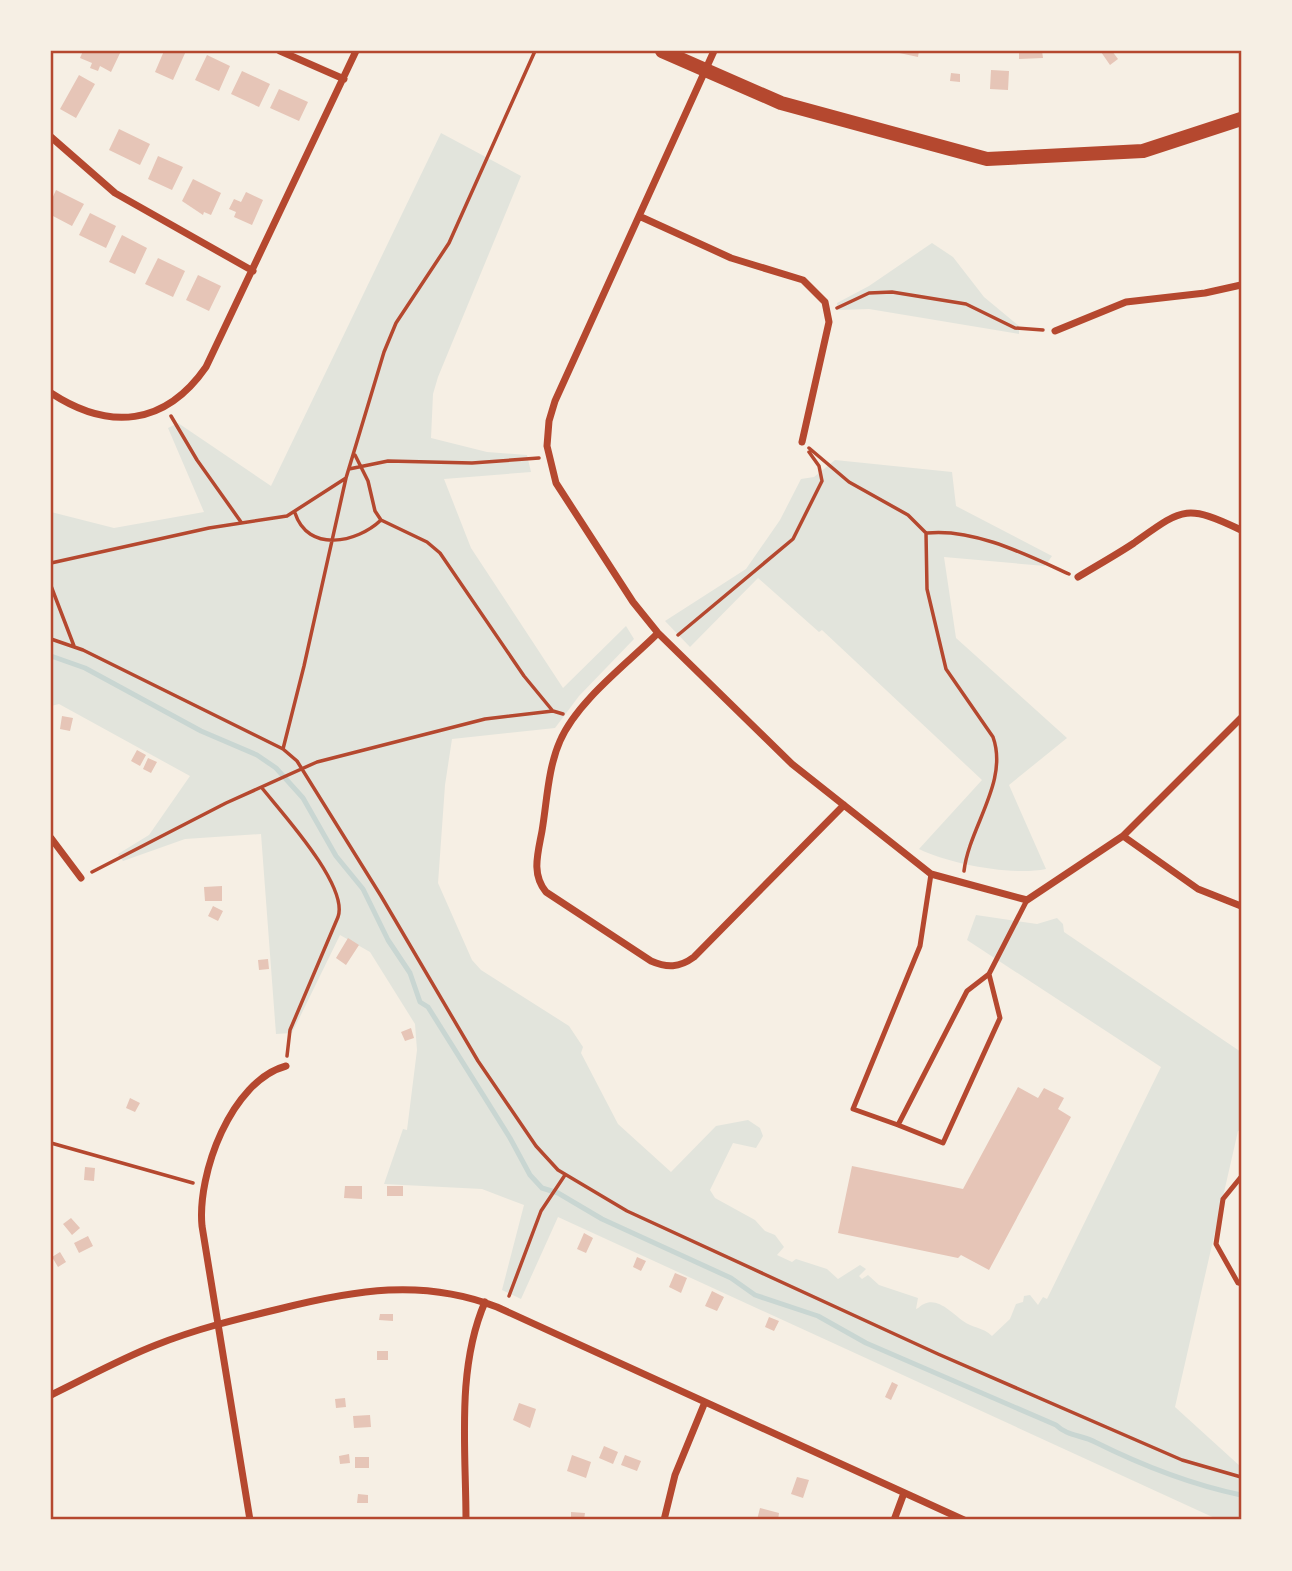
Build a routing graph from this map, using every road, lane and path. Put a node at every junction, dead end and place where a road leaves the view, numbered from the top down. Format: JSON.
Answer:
{"nodes":[{"id":1,"x":280,"y":51,"type":"edge"},
{"id":2,"x":356,"y":51,"type":"edge"},
{"id":3,"x":535,"y":51,"type":"edge"},
{"id":4,"x":662,"y":51,"type":"edge"},
{"id":5,"x":713,"y":51,"type":"edge"},
{"id":6,"x":705,"y":70,"type":"junction"},
{"id":7,"x":344,"y":79,"type":"junction"},
{"id":8,"x":1241,"y":119,"type":"edge"},
{"id":9,"x":51,"y":138,"type":"edge"},
{"id":10,"x":639,"y":216,"type":"junction"},
{"id":11,"x":253,"y":271,"type":"junction"},
{"id":12,"x":1241,"y":285,"type":"edge"},
{"id":13,"x":829,"y":312,"type":"junction"},
{"id":14,"x":1055,"y":331,"type":"joint"},
{"id":15,"x":51,"y":393,"type":"edge"},
{"id":16,"x":166,"y":406,"type":"junction"},
{"id":17,"x":802,"y":442,"type":"junction"},
{"id":18,"x":355,"y":453,"type":"junction"},
{"id":19,"x":548,"y":457,"type":"junction"},
{"id":20,"x":349,"y":469,"type":"junction"},
{"id":21,"x":361,"y":469,"type":"junction"},
{"id":22,"x":346,"y":478,"type":"junction"},
{"id":23,"x":295,"y":513,"type":"junction"},
{"id":24,"x":381,"y":520,"type":"junction"},
{"id":25,"x":241,"y":522,"type":"junction"},
{"id":26,"x":1241,"y":530,"type":"edge"},
{"id":27,"x":926,"y":533,"type":"junction"},
{"id":28,"x":332,"y":540,"type":"junction"},
{"id":29,"x":51,"y":563,"type":"edge"},
{"id":30,"x":1078,"y":577,"type":"joint"},
{"id":31,"x":51,"y":586,"type":"edge"},
{"id":32,"x":658,"y":633,"type":"junction"},
{"id":33,"x":51,"y":639,"type":"edge"},
{"id":34,"x":668,"y":643,"type":"junction"},
{"id":35,"x":74,"y":646,"type":"junction"},
{"id":36,"x":553,"y":711,"type":"junction"},
{"id":37,"x":573,"y":718,"type":"junction"},
{"id":38,"x":1241,"y":719,"type":"edge"},
{"id":39,"x":282,"y":749,"type":"junction"},
{"id":40,"x":303,"y":769,"type":"junction"},
{"id":41,"x":262,"y":788,"type":"junction"},
{"id":42,"x":844,"y":805,"type":"junction"},
{"id":43,"x":1123,"y":836,"type":"junction"},
{"id":44,"x":51,"y":838,"type":"edge"},
{"id":45,"x":931,"y":874,"type":"junction"},
{"id":46,"x":81,"y":878,"type":"joint"},
{"id":47,"x":963,"y":885,"type":"junction"},
{"id":48,"x":1027,"y":900,"type":"junction"},
{"id":49,"x":1241,"y":906,"type":"edge"},
{"id":50,"x":989,"y":974,"type":"junction"},
{"id":51,"x":286,"y":1066,"type":"joint"},
{"id":52,"x":898,"y":1125,"type":"junction"},
{"id":53,"x":51,"y":1143,"type":"edge"},
{"id":54,"x":565,"y":1175,"type":"junction"},
{"id":55,"x":1241,"y":1177,"type":"edge"},
{"id":56,"x":202,"y":1186,"type":"junction"},
{"id":57,"x":1241,"y":1283,"type":"edge"},
{"id":58,"x":509,"y":1296,"type":"dead end"},
{"id":59,"x":485,"y":1302,"type":"junction"},
{"id":60,"x":217,"y":1324,"type":"junction"},
{"id":61,"x":51,"y":1395,"type":"edge"},
{"id":62,"x":705,"y":1402,"type":"junction"},
{"id":63,"x":1241,"y":1477,"type":"edge"},
{"id":64,"x":904,"y":1493,"type":"junction"},
{"id":65,"x":250,"y":1520,"type":"edge"},
{"id":66,"x":466,"y":1520,"type":"edge"},
{"id":67,"x":664,"y":1520,"type":"edge"},
{"id":68,"x":894,"y":1520,"type":"edge"},
{"id":69,"x":964,"y":1520,"type":"edge"}],
"edges":[{"from":1,"to":7,"type":"street"},
{"from":2,"to":7,"type":"street"},
{"from":3,"to":18,"type":"path"},
{"from":4,"to":6,"type":"main road"},
{"from":5,"to":6,"type":"street"},
{"from":6,"to":8,"type":"main road"},
{"from":6,"to":10,"type":"street"},
{"from":7,"to":11,"type":"street"},
{"from":9,"to":11,"type":"street"},
{"from":10,"to":13,"type":"street"},
{"from":10,"to":19,"type":"street"},
{"from":11,"to":16,"type":"street"},
{"from":12,"to":14,"type":"street"},
{"from":13,"to":14,"type":"path"},
{"from":13,"to":17,"type":"street"},
{"from":15,"to":16,"type":"street"},
{"from":16,"to":25,"type":"path"},
{"from":17,"to":27,"type":"path"},
{"from":17,"to":34,"type":"path"},
{"from":18,"to":20,"type":"path"},
{"from":18,"to":21,"type":"path"},
{"from":19,"to":21,"type":"path"},
{"from":19,"to":32,"type":"street"},
{"from":20,"to":21,"type":"path"},
{"from":20,"to":22,"type":"path"},
{"from":21,"to":24,"type":"path"},
{"from":22,"to":23,"type":"path"},
{"from":22,"to":28,"type":"path"},
{"from":23,"to":25,"type":"path"},
{"from":23,"to":28,"type":"path"},
{"from":24,"to":28,"type":"path"},
{"from":24,"to":36,"type":"path"},
{"from":25,"to":29,"type":"path"},
{"from":26,"to":30,"type":"street"},
{"from":27,"to":30,"type":"path"},
{"from":27,"to":47,"type":"path"},
{"from":28,"to":39,"type":"path"},
{"from":31,"to":35,"type":"path"},
{"from":32,"to":34,"type":"street"},
{"from":32,"to":37,"type":"street"},
{"from":33,"to":35,"type":"path"},
{"from":34,"to":42,"type":"street"},
{"from":35,"to":39,"type":"path"},
{"from":36,"to":37,"type":"path"},
{"from":36,"to":40,"type":"path"},
{"from":37,"to":42,"type":"street"},
{"from":38,"to":43,"type":"street"},
{"from":39,"to":40,"type":"path"},
{"from":40,"to":41,"type":"path"},
{"from":40,"to":54,"type":"path"},
{"from":41,"to":46,"type":"path"},
{"from":41,"to":51,"type":"path"},
{"from":42,"to":45,"type":"street"},
{"from":43,"to":48,"type":"street"},
{"from":43,"to":49,"type":"street"},
{"from":44,"to":46,"type":"street"},
{"from":45,"to":47,"type":"street"},
{"from":45,"to":52,"type":"lane"},
{"from":47,"to":48,"type":"street"},
{"from":48,"to":50,"type":"lane"},
{"from":50,"to":52,"type":"lane"},
{"from":50,"to":52,"type":"lane"},
{"from":51,"to":56,"type":"street"},
{"from":53,"to":56,"type":"path"},
{"from":54,"to":58,"type":"path"},
{"from":54,"to":63,"type":"path"},
{"from":55,"to":57,"type":"lane"},
{"from":56,"to":60,"type":"street"},
{"from":59,"to":60,"type":"street"},
{"from":59,"to":62,"type":"street"},
{"from":59,"to":66,"type":"street"},
{"from":60,"to":61,"type":"street"},
{"from":60,"to":65,"type":"street"},
{"from":62,"to":64,"type":"street"},
{"from":62,"to":67,"type":"street"},
{"from":64,"to":68,"type":"street"},
{"from":64,"to":69,"type":"street"}]}
